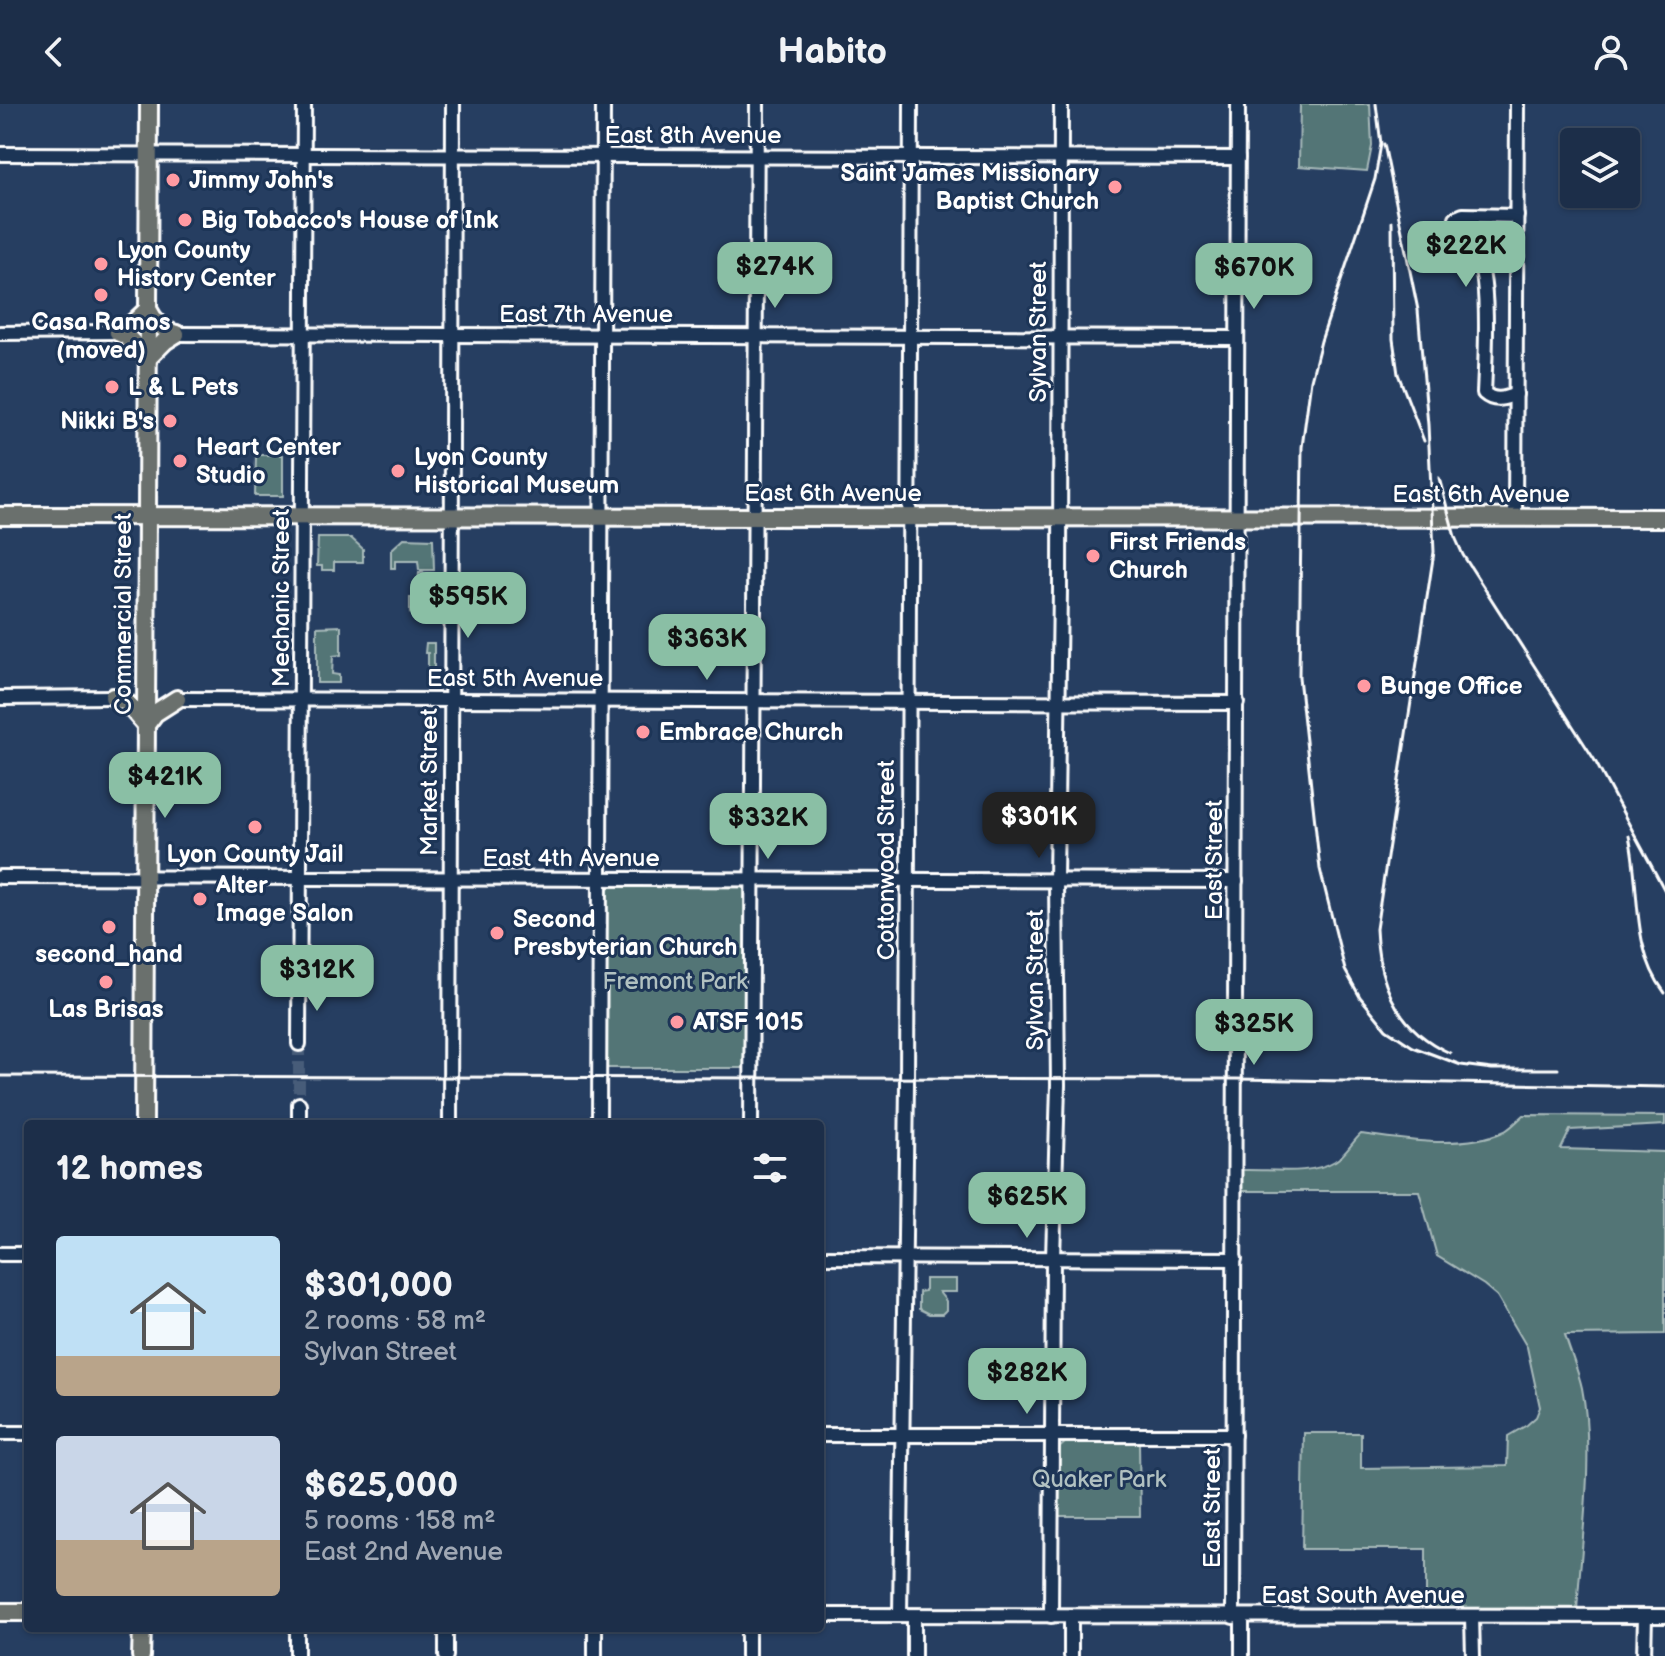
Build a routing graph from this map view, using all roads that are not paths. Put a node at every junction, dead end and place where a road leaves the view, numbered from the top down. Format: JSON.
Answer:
{"nodes":[{"id":1,"x":149,"y":104,"type":"edge"},
{"id":2,"x":304,"y":104,"type":"edge"},
{"id":3,"x":453,"y":104,"type":"edge"},
{"id":4,"x":603,"y":104,"type":"edge"},
{"id":5,"x":757,"y":104,"type":"edge"},
{"id":6,"x":911,"y":104,"type":"edge"},
{"id":7,"x":1061,"y":104,"type":"edge"},
{"id":8,"x":1238,"y":104,"type":"edge"},
{"id":9,"x":1517,"y":104,"type":"edge"},
{"id":10,"x":0,"y":154,"type":"edge"},
{"id":11,"x":149,"y":155,"type":"junction"},
{"id":12,"x":305,"y":156,"type":"junction"},
{"id":13,"x":452,"y":157,"type":"junction"},
{"id":14,"x":603,"y":157,"type":"junction"},
{"id":15,"x":757,"y":157,"type":"junction"},
{"id":16,"x":911,"y":158,"type":"junction"},
{"id":17,"x":1060,"y":158,"type":"junction"},
{"id":18,"x":1238,"y":158,"type":"junction"},
{"id":19,"x":1517,"y":216,"type":"junction"},
{"id":20,"x":148,"y":309,"type":"junction"},
{"id":21,"x":118,"y":332,"type":"junction"},
{"id":22,"x":0,"y":333,"type":"edge"},
{"id":23,"x":176,"y":334,"type":"junction"},
{"id":24,"x":304,"y":334,"type":"junction"},
{"id":25,"x":451,"y":335,"type":"junction"},
{"id":26,"x":602,"y":336,"type":"junction"},
{"id":27,"x":911,"y":336,"type":"junction"},
{"id":28,"x":757,"y":337,"type":"junction"},
{"id":29,"x":1060,"y":337,"type":"junction"},
{"id":30,"x":1236,"y":338,"type":"junction"},
{"id":31,"x":148,"y":358,"type":"junction"},
{"id":32,"x":1516,"y":394,"type":"junction"},
{"id":33,"x":0,"y":516,"type":"edge"},
{"id":34,"x":147,"y":516,"type":"junction"},
{"id":35,"x":303,"y":516,"type":"junction"},
{"id":36,"x":451,"y":517,"type":"junction"},
{"id":37,"x":601,"y":517,"type":"junction"},
{"id":38,"x":756,"y":517,"type":"junction"},
{"id":39,"x":910,"y":517,"type":"junction"},
{"id":40,"x":1061,"y":517,"type":"junction"},
{"id":41,"x":1238,"y":517,"type":"junction"},
{"id":42,"x":1515,"y":518,"type":"junction"},
{"id":43,"x":1665,"y":518,"type":"edge"},
{"id":44,"x":146,"y":670,"type":"junction"},
{"id":45,"x":113,"y":697,"type":"junction"},
{"id":46,"x":0,"y":698,"type":"edge"},
{"id":47,"x":177,"y":699,"type":"junction"},
{"id":48,"x":302,"y":699,"type":"junction"},
{"id":49,"x":450,"y":700,"type":"junction"},
{"id":50,"x":601,"y":700,"type":"junction"},
{"id":51,"x":754,"y":700,"type":"junction"},
{"id":52,"x":909,"y":701,"type":"junction"},
{"id":53,"x":1059,"y":702,"type":"junction"},
{"id":54,"x":1237,"y":703,"type":"junction"},
{"id":55,"x":146,"y":725,"type":"junction"},
{"id":56,"x":0,"y":877,"type":"edge"},
{"id":57,"x":145,"y":878,"type":"junction"},
{"id":58,"x":299,"y":879,"type":"junction"},
{"id":59,"x":753,"y":879,"type":"junction"},
{"id":60,"x":908,"y":879,"type":"junction"},
{"id":61,"x":451,"y":880,"type":"junction"},
{"id":62,"x":601,"y":880,"type":"junction"},
{"id":63,"x":1056,"y":880,"type":"junction"},
{"id":64,"x":1236,"y":881,"type":"junction"},
{"id":65,"x":299,"y":1044,"type":"tunnel mouth"},
{"id":66,"x":299,"y":1104,"type":"tunnel mouth"},
{"id":67,"x":144,"y":1120,"type":"edge"},
{"id":68,"x":299,"y":1120,"type":"edge"},
{"id":69,"x":450,"y":1120,"type":"edge"},
{"id":70,"x":599,"y":1120,"type":"edge"},
{"id":71,"x":751,"y":1120,"type":"edge"},
{"id":72,"x":0,"y":1254,"type":"edge"},
{"id":73,"x":24,"y":1254,"type":"edge"},
{"id":74,"x":824,"y":1257,"type":"edge"},
{"id":75,"x":904,"y":1258,"type":"junction"},
{"id":76,"x":1053,"y":1258,"type":"junction"},
{"id":77,"x":1235,"y":1259,"type":"junction"},
{"id":78,"x":0,"y":1433,"type":"edge"},
{"id":79,"x":24,"y":1433,"type":"edge"},
{"id":80,"x":824,"y":1435,"type":"edge"},
{"id":81,"x":902,"y":1435,"type":"junction"},
{"id":82,"x":1052,"y":1435,"type":"junction"},
{"id":83,"x":1234,"y":1435,"type":"junction"},
{"id":84,"x":0,"y":1612,"type":"edge"},
{"id":85,"x":24,"y":1612,"type":"edge"},
{"id":86,"x":824,"y":1615,"type":"edge"},
{"id":87,"x":900,"y":1615,"type":"junction"},
{"id":88,"x":914,"y":1616,"type":"junction"},
{"id":89,"x":1051,"y":1616,"type":"junction"},
{"id":90,"x":1071,"y":1616,"type":"junction"},
{"id":91,"x":1645,"y":1616,"type":"junction"},
{"id":92,"x":1665,"y":1616,"type":"edge"},
{"id":93,"x":1238,"y":1617,"type":"junction"},
{"id":94,"x":1472,"y":1617,"type":"junction"},
{"id":95,"x":142,"y":1632,"type":"edge"},
{"id":96,"x":297,"y":1632,"type":"edge"},
{"id":97,"x":446,"y":1632,"type":"edge"},
{"id":98,"x":595,"y":1632,"type":"edge"},
{"id":99,"x":748,"y":1632,"type":"edge"},
{"id":100,"x":141,"y":1656,"type":"edge"},
{"id":101,"x":297,"y":1656,"type":"edge"},
{"id":102,"x":446,"y":1656,"type":"edge"},
{"id":103,"x":595,"y":1656,"type":"edge"},
{"id":104,"x":748,"y":1656,"type":"edge"},
{"id":105,"x":914,"y":1656,"type":"edge"},
{"id":106,"x":1071,"y":1656,"type":"edge"},
{"id":107,"x":1242,"y":1656,"type":"edge"},
{"id":108,"x":1473,"y":1656,"type":"edge"},
{"id":109,"x":1644,"y":1656,"type":"edge"}],
"edges":[{"from":1,"to":11,"type":"main road","name":"Commercial Street"},
{"from":2,"to":12,"type":"street","name":"Mechanic Street"},
{"from":3,"to":13,"type":"street","name":"Market Street"},
{"from":4,"to":14,"type":"street"},
{"from":5,"to":15,"type":"street"},
{"from":6,"to":16,"type":"street","name":"Cottonwood Street"},
{"from":7,"to":17,"type":"street","name":"Sylvan Street"},
{"from":8,"to":18,"type":"street","name":"East Street"},
{"from":9,"to":19,"type":"street"},
{"from":10,"to":11,"type":"street","name":"East 8th Avenue"},
{"from":11,"to":12,"type":"street","name":"East 8th Avenue"},
{"from":11,"to":20,"type":"main road","name":"Commercial Street"},
{"from":12,"to":13,"type":"street","name":"East 8th Avenue"},
{"from":12,"to":24,"type":"street","name":"Mechanic Street"},
{"from":13,"to":14,"type":"street","name":"East 8th Avenue"},
{"from":13,"to":25,"type":"street","name":"Market Street"},
{"from":14,"to":15,"type":"street","name":"East 8th Avenue"},
{"from":14,"to":26,"type":"street"},
{"from":15,"to":16,"type":"street","name":"East 8th Avenue"},
{"from":15,"to":28,"type":"street"},
{"from":16,"to":17,"type":"street","name":"East 8th Avenue"},
{"from":16,"to":27,"type":"street","name":"Cottonwood Street"},
{"from":17,"to":18,"type":"street","name":"East 8th Avenue"},
{"from":17,"to":29,"type":"street","name":"Sylvan Street"},
{"from":18,"to":30,"type":"street","name":"East Street"},
{"from":19,"to":32,"type":"street"},
{"from":19,"to":32,"type":"street"},
{"from":20,"to":21,"type":"main road"},
{"from":20,"to":23,"type":"main road"},
{"from":20,"to":31,"type":"main road","name":"Commercial Street"},
{"from":21,"to":22,"type":"street"},
{"from":21,"to":31,"type":"main road"},
{"from":23,"to":24,"type":"street","name":"East 7th Avenue"},
{"from":23,"to":31,"type":"main road"},
{"from":24,"to":25,"type":"street","name":"East 7th Avenue"},
{"from":24,"to":35,"type":"street","name":"Mechanic Street"},
{"from":25,"to":26,"type":"street","name":"East 7th Avenue"},
{"from":25,"to":36,"type":"street","name":"Market Street"},
{"from":26,"to":28,"type":"street","name":"East 7th Avenue"},
{"from":26,"to":37,"type":"street"},
{"from":27,"to":28,"type":"street","name":"East 7th Avenue"},
{"from":27,"to":29,"type":"street","name":"East 7th Avenue"},
{"from":27,"to":39,"type":"street","name":"Cottonwood Street"},
{"from":28,"to":38,"type":"street"},
{"from":29,"to":30,"type":"street","name":"East 7th Avenue"},
{"from":29,"to":40,"type":"street","name":"Sylvan Street"},
{"from":30,"to":41,"type":"street","name":"East Street"},
{"from":31,"to":34,"type":"main road","name":"Commercial Street"},
{"from":32,"to":42,"type":"street"},
{"from":33,"to":34,"type":"main road","name":"East 6th Avenue"},
{"from":34,"to":35,"type":"main road","name":"East 6th Avenue"},
{"from":34,"to":44,"type":"main road","name":"Commercial Street"},
{"from":35,"to":36,"type":"main road","name":"East 6th Avenue"},
{"from":35,"to":48,"type":"street","name":"Mechanic Street"},
{"from":36,"to":37,"type":"main road","name":"East 6th Avenue"},
{"from":36,"to":49,"type":"street","name":"Market Street"},
{"from":37,"to":38,"type":"main road","name":"East 6th Avenue"},
{"from":37,"to":50,"type":"street"},
{"from":38,"to":39,"type":"main road","name":"East 6th Avenue"},
{"from":38,"to":51,"type":"street"},
{"from":39,"to":40,"type":"main road","name":"East 6th Avenue"},
{"from":39,"to":52,"type":"street","name":"Cottonwood Street"},
{"from":40,"to":41,"type":"main road","name":"East 6th Avenue"},
{"from":40,"to":53,"type":"street","name":"Sylvan Street"},
{"from":41,"to":42,"type":"main road","name":"East 6th Avenue"},
{"from":41,"to":54,"type":"street","name":"East Street"},
{"from":42,"to":43,"type":"main road","name":"East 6th Avenue"},
{"from":44,"to":45,"type":"main road"},
{"from":44,"to":47,"type":"main road"},
{"from":44,"to":55,"type":"main road","name":"Commercial Street"},
{"from":45,"to":46,"type":"street"},
{"from":45,"to":55,"type":"main road"},
{"from":47,"to":48,"type":"street","name":"East 5th Avenue"},
{"from":47,"to":55,"type":"main road"},
{"from":48,"to":49,"type":"street","name":"East 5th Avenue"},
{"from":48,"to":58,"type":"street","name":"Mechanic Street"},
{"from":49,"to":50,"type":"street","name":"East 5th Avenue"},
{"from":49,"to":61,"type":"street","name":"Market Street"},
{"from":50,"to":51,"type":"street","name":"East 5th Avenue"},
{"from":50,"to":62,"type":"street"},
{"from":51,"to":52,"type":"street","name":"East 5th Avenue"},
{"from":51,"to":59,"type":"street"},
{"from":52,"to":53,"type":"street","name":"East 5th Avenue"},
{"from":52,"to":60,"type":"street","name":"Cottonwood Street"},
{"from":53,"to":54,"type":"street","name":"East 5th Avenue"},
{"from":53,"to":63,"type":"street","name":"Sylvan Street"},
{"from":54,"to":64,"type":"street","name":"East Street"},
{"from":55,"to":57,"type":"main road","name":"Commercial Street"},
{"from":56,"to":57,"type":"street","name":"East 4th Avenue"},
{"from":57,"to":58,"type":"street","name":"East 4th Avenue"},
{"from":57,"to":67,"type":"main road","name":"Commercial Street"},
{"from":58,"to":61,"type":"street","name":"East 4th Avenue"},
{"from":58,"to":65,"type":"street","name":"Mechanic Street"},
{"from":59,"to":60,"type":"street","name":"East 4th Avenue"},
{"from":59,"to":62,"type":"street","name":"East 4th Avenue"},
{"from":59,"to":71,"type":"street"},
{"from":60,"to":63,"type":"street","name":"East 4th Avenue"},
{"from":60,"to":75,"type":"street","name":"Cottonwood Street"},
{"from":61,"to":62,"type":"street","name":"East 4th Avenue"},
{"from":61,"to":69,"type":"street","name":"Market Street"},
{"from":62,"to":70,"type":"street"},
{"from":63,"to":64,"type":"street","name":"East 4th Avenue"},
{"from":63,"to":76,"type":"street","name":"Sylvan Street"},
{"from":64,"to":77,"type":"street","name":"East Street"},
{"from":66,"to":68,"type":"street"},
{"from":72,"to":73,"type":"street"},
{"from":74,"to":75,"type":"street"},
{"from":75,"to":76,"type":"street"},
{"from":75,"to":81,"type":"street","name":"Cottonwood Street"},
{"from":76,"to":77,"type":"street"},
{"from":76,"to":82,"type":"street","name":"Sylvan Street"},
{"from":77,"to":83,"type":"street","name":"East Street"},
{"from":78,"to":79,"type":"street"},
{"from":80,"to":81,"type":"street"},
{"from":81,"to":82,"type":"street"},
{"from":81,"to":87,"type":"street","name":"Cottonwood Street"},
{"from":82,"to":83,"type":"street"},
{"from":82,"to":89,"type":"street","name":"Sylvan Street"},
{"from":83,"to":93,"type":"street","name":"East Street"},
{"from":84,"to":85,"type":"main road"},
{"from":86,"to":87,"type":"street","name":"East South Avenue"},
{"from":87,"to":88,"type":"street","name":"East South Avenue"},
{"from":88,"to":89,"type":"street","name":"East South Avenue"},
{"from":88,"to":105,"type":"street"},
{"from":89,"to":90,"type":"street","name":"East South Avenue"},
{"from":90,"to":93,"type":"street","name":"East South Avenue"},
{"from":90,"to":106,"type":"street"},
{"from":91,"to":92,"type":"street","name":"East South Avenue"},
{"from":91,"to":94,"type":"street","name":"East South Avenue"},
{"from":91,"to":109,"type":"street"},
{"from":93,"to":94,"type":"street","name":"East South Avenue"},
{"from":93,"to":107,"type":"street","name":"East Street"},
{"from":94,"to":108,"type":"street"},
{"from":95,"to":100,"type":"main road"},
{"from":96,"to":101,"type":"street"},
{"from":97,"to":102,"type":"street"},
{"from":98,"to":103,"type":"street"},
{"from":99,"to":104,"type":"street"}]}
